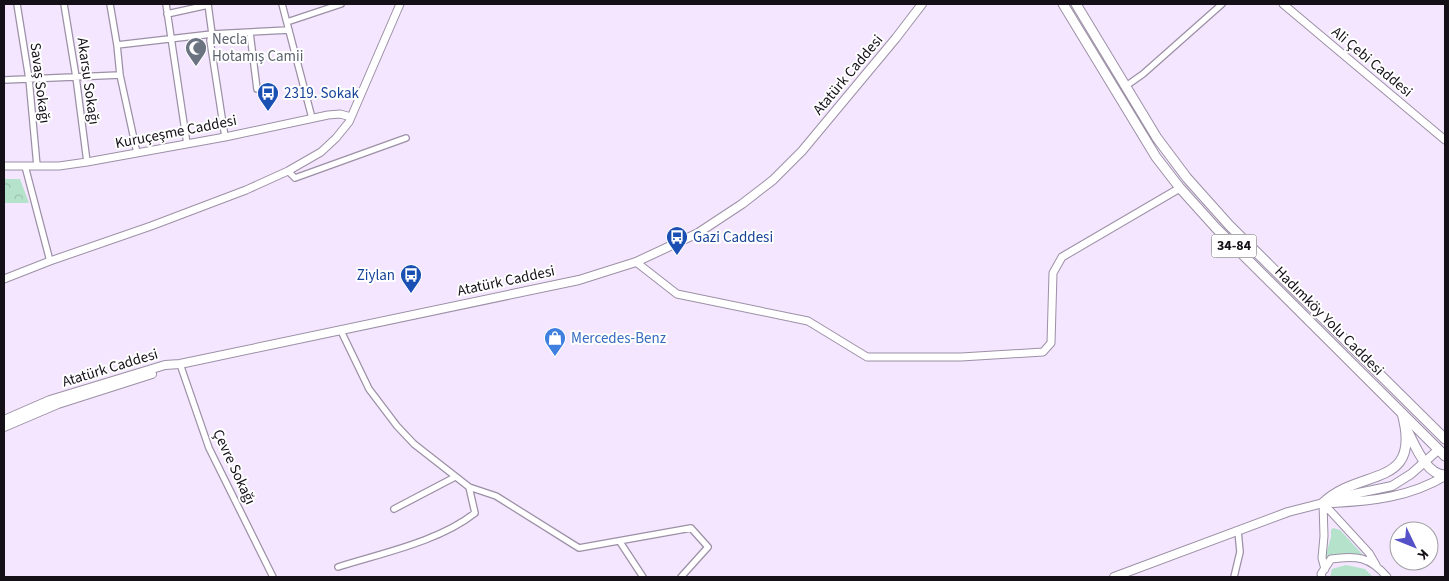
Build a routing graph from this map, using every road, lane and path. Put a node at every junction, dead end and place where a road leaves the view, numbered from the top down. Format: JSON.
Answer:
{"nodes":[{"id":1,"x":17,"y":4,"type":"edge"},
{"id":2,"x":64,"y":4,"type":"edge"},
{"id":3,"x":110,"y":4,"type":"edge"},
{"id":4,"x":166,"y":4,"type":"edge"},
{"id":5,"x":208,"y":4,"type":"edge"},
{"id":6,"x":282,"y":4,"type":"edge"},
{"id":7,"x":341,"y":4,"type":"edge"},
{"id":8,"x":400,"y":4,"type":"edge"},
{"id":9,"x":922,"y":4,"type":"edge"},
{"id":10,"x":1063,"y":4,"type":"edge"},
{"id":11,"x":1076,"y":4,"type":"edge"},
{"id":12,"x":1222,"y":4,"type":"edge"},
{"id":13,"x":1283,"y":4,"type":"edge"},
{"id":14,"x":167,"y":14,"type":"junction"},
{"id":15,"x":287,"y":22,"type":"junction"},
{"id":16,"x":289,"y":30,"type":"junction"},
{"id":17,"x":250,"y":33,"type":"junction"},
{"id":18,"x":212,"y":34,"type":"junction"},
{"id":19,"x":170,"y":39,"type":"junction"},
{"id":20,"x":116,"y":45,"type":"junction"},
{"id":21,"x":120,"y":75,"type":"junction"},
{"id":22,"x":76,"y":77,"type":"junction"},
{"id":23,"x":29,"y":79,"type":"junction"},
{"id":24,"x":4,"y":80,"type":"edge"},
{"id":25,"x":1126,"y":86,"type":"junction"},
{"id":26,"x":257,"y":89,"type":"dead end"},
{"id":27,"x":351,"y":117,"type":"junction"},
{"id":28,"x":312,"y":118,"type":"junction"},
{"id":29,"x":224,"y":137,"type":"junction"},
{"id":30,"x":406,"y":138,"type":"dead end"},
{"id":31,"x":1445,"y":140,"type":"edge"},
{"id":32,"x":187,"y":144,"type":"junction"},
{"id":33,"x":137,"y":153,"type":"junction"},
{"id":34,"x":87,"y":162,"type":"junction"},
{"id":35,"x":4,"y":166,"type":"edge"},
{"id":36,"x":25,"y":166,"type":"junction"},
{"id":37,"x":37,"y":166,"type":"junction"},
{"id":38,"x":288,"y":171,"type":"junction"},
{"id":39,"x":1180,"y":188,"type":"junction"},
{"id":40,"x":50,"y":261,"type":"junction"},
{"id":41,"x":636,"y":262,"type":"junction"},
{"id":42,"x":4,"y":279,"type":"edge"},
{"id":43,"x":341,"y":330,"type":"junction"},
{"id":44,"x":180,"y":364,"type":"junction"},
{"id":45,"x":1402,"y":413,"type":"junction"},
{"id":46,"x":4,"y":420,"type":"edge"},
{"id":47,"x":4,"y":427,"type":"edge"},
{"id":48,"x":1406,"y":428,"type":"junction"},
{"id":49,"x":1445,"y":439,"type":"edge"},
{"id":50,"x":1442,"y":449,"type":"edge"},
{"id":51,"x":1445,"y":456,"type":"edge"},
{"id":52,"x":1424,"y":461,"type":"junction"},
{"id":53,"x":1445,"y":476,"type":"edge"},
{"id":54,"x":455,"y":477,"type":"junction"},
{"id":55,"x":470,"y":487,"type":"junction"},
{"id":56,"x":1323,"y":503,"type":"junction"},
{"id":57,"x":394,"y":509,"type":"dead end"},
{"id":58,"x":1238,"y":531,"type":"junction"},
{"id":59,"x":620,"y":542,"type":"junction"},
{"id":60,"x":1376,"y":565,"type":"junction"},
{"id":61,"x":338,"y":567,"type":"dead end"},
{"id":62,"x":1325,"y":569,"type":"junction"},
{"id":63,"x":273,"y":577,"type":"edge"},
{"id":64,"x":643,"y":577,"type":"edge"},
{"id":65,"x":681,"y":577,"type":"edge"},
{"id":66,"x":1114,"y":577,"type":"edge"},
{"id":67,"x":1234,"y":577,"type":"edge"},
{"id":68,"x":1322,"y":577,"type":"edge"},
{"id":69,"x":1387,"y":577,"type":"edge"}],
"edges":[{"from":1,"to":23,"type":"street","name":"Savaş Sokağı"},
{"from":2,"to":22,"type":"street","name":"Akarsu Sokağı"},
{"from":3,"to":20,"type":"street"},
{"from":4,"to":14,"type":"street"},
{"from":5,"to":14,"type":"street"},
{"from":5,"to":18,"type":"street"},
{"from":6,"to":15,"type":"street"},
{"from":7,"to":15,"type":"street"},
{"from":8,"to":27,"type":"street"},
{"from":9,"to":41,"type":"main road","name":"Atatürk Caddesi"},
{"from":10,"to":39,"type":"main road","name":"Hadımköy Yolu Caddesi","number":"34-84"},
{"from":11,"to":25,"type":"main road","name":"Hadımköy Yolu Caddesi","number":"34-84"},
{"from":12,"to":25,"type":"street"},
{"from":13,"to":31,"type":"street","name":"Ali Çebi Caddesi"},
{"from":14,"to":19,"type":"street"},
{"from":15,"to":16,"type":"street"},
{"from":16,"to":17,"type":"street"},
{"from":16,"to":28,"type":"street"},
{"from":17,"to":18,"type":"street"},
{"from":17,"to":26,"type":"street"},
{"from":18,"to":19,"type":"street"},
{"from":18,"to":29,"type":"street"},
{"from":19,"to":20,"type":"street"},
{"from":19,"to":32,"type":"street"},
{"from":20,"to":21,"type":"street"},
{"from":21,"to":22,"type":"street"},
{"from":21,"to":33,"type":"street"},
{"from":22,"to":23,"type":"street"},
{"from":22,"to":34,"type":"street","name":"Akarsu Sokağı"},
{"from":23,"to":24,"type":"street"},
{"from":23,"to":37,"type":"street","name":"Savaş Sokağı"},
{"from":25,"to":49,"type":"main road","name":"Hadımköy Yolu Caddesi","number":"34-84"},
{"from":27,"to":28,"type":"street","name":"Kuruçeşme Caddesi"},
{"from":27,"to":38,"type":"street"},
{"from":28,"to":29,"type":"street","name":"Kuruçeşme Caddesi"},
{"from":29,"to":32,"type":"street","name":"Kuruçeşme Caddesi"},
{"from":30,"to":38,"type":"street"},
{"from":32,"to":33,"type":"street","name":"Kuruçeşme Caddesi"},
{"from":33,"to":34,"type":"street","name":"Kuruçeşme Caddesi"},
{"from":34,"to":37,"type":"street","name":"Kuruçeşme Caddesi"},
{"from":35,"to":36,"type":"street","name":"Kuruçeşme Caddesi"},
{"from":36,"to":37,"type":"street","name":"Kuruçeşme Caddesi"},
{"from":36,"to":40,"type":"street"},
{"from":38,"to":40,"type":"street"},
{"from":39,"to":41,"type":"street"},
{"from":39,"to":45,"type":"main road","name":"Hadımköy Yolu Caddesi","number":"34-84"},
{"from":40,"to":42,"type":"street"},
{"from":41,"to":43,"type":"main road","name":"Atatürk Caddesi"},
{"from":43,"to":44,"type":"main road","name":"Atatürk Caddesi"},
{"from":43,"to":54,"type":"street"},
{"from":44,"to":46,"type":"main road","name":"Atatürk Caddesi"},
{"from":44,"to":47,"type":"main road"},
{"from":44,"to":63,"type":"street","name":"Çevre Sokağı"},
{"from":45,"to":48,"type":"main road"},
{"from":45,"to":50,"type":"main road","name":"Hadımköy Yolu Caddesi","number":"34-84"},
{"from":48,"to":52,"type":"main road"},
{"from":48,"to":56,"type":"main road"},
{"from":50,"to":51,"type":"main road","name":"Hadımköy Yolu Caddesi","number":"34-84"},
{"from":50,"to":52,"type":"main road"},
{"from":52,"to":53,"type":"main road"},
{"from":52,"to":56,"type":"main road"},
{"from":53,"to":56,"type":"main road"},
{"from":54,"to":55,"type":"street"},
{"from":54,"to":57,"type":"street"},
{"from":55,"to":59,"type":"street"},
{"from":55,"to":61,"type":"street"},
{"from":56,"to":58,"type":"main road"},
{"from":56,"to":60,"type":"street"},
{"from":56,"to":62,"type":"street"},
{"from":58,"to":66,"type":"main road"},
{"from":58,"to":67,"type":"street"},
{"from":59,"to":64,"type":"street"},
{"from":59,"to":65,"type":"street"},
{"from":60,"to":62,"type":"street"},
{"from":60,"to":69,"type":"street"},
{"from":62,"to":68,"type":"street"}]}
